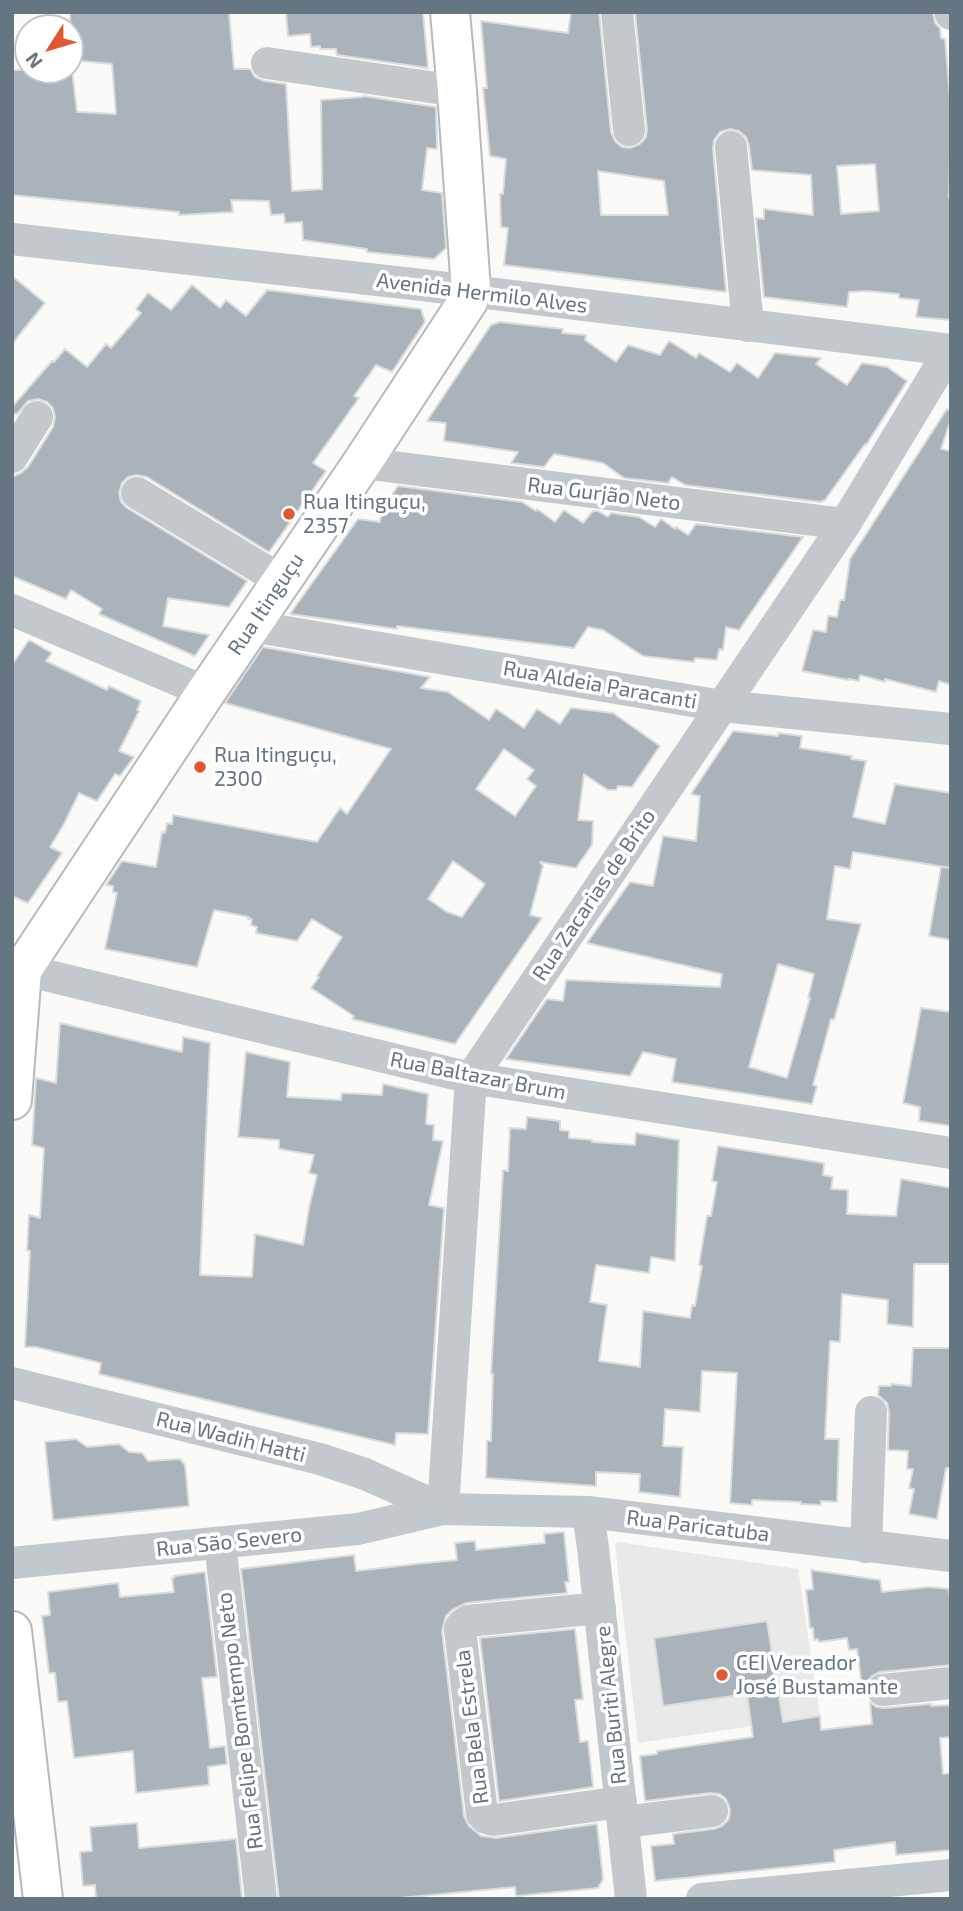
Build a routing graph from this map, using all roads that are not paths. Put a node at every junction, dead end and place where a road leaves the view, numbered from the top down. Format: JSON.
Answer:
{"nodes":[{"id":1,"x":450,"y":12,"type":"edge"},
{"id":2,"x":617,"y":12,"type":"edge"},
{"id":3,"x":267,"y":63,"type":"dead end"},
{"id":4,"x":457,"y":91,"type":"junction"},
{"id":5,"x":629,"y":130,"type":"dead end"},
{"id":6,"x":731,"y":147,"type":"dead end"},
{"id":7,"x":12,"y":239,"type":"edge"},
{"id":8,"x":471,"y":291,"type":"junction"},
{"id":9,"x":748,"y":326,"type":"junction"},
{"id":10,"x":951,"y":350,"type":"edge"},
{"id":11,"x":37,"y":417,"type":"dead end"},
{"id":12,"x":12,"y":457,"type":"edge"},
{"id":13,"x":362,"y":463,"type":"junction"},
{"id":14,"x":137,"y":494,"type":"dead end"},
{"id":15,"x":845,"y":524,"type":"junction"},
{"id":16,"x":282,"y":581,"type":"junction"},
{"id":17,"x":12,"y":610,"type":"edge"},
{"id":18,"x":251,"y":626,"type":"junction"},
{"id":19,"x":206,"y":692,"type":"junction"},
{"id":20,"x":722,"y":706,"type":"junction"},
{"id":21,"x":951,"y":729,"type":"edge"},
{"id":22,"x":17,"y":969,"type":"edge"},
{"id":23,"x":471,"y":1078,"type":"junction"},
{"id":24,"x":12,"y":1100,"type":"edge"},
{"id":25,"x":951,"y":1153,"type":"edge"},
{"id":26,"x":12,"y":1383,"type":"edge"},
{"id":27,"x":871,"y":1412,"type":"dead end"},
{"id":28,"x":443,"y":1509,"type":"junction"},
{"id":29,"x":588,"y":1512,"type":"junction"},
{"id":30,"x":220,"y":1543,"type":"junction"},
{"id":31,"x":866,"y":1547,"type":"junction"},
{"id":32,"x":951,"y":1556,"type":"edge"},
{"id":33,"x":12,"y":1563,"type":"edge"},
{"id":34,"x":600,"y":1608,"type":"junction"},
{"id":35,"x":12,"y":1632,"type":"edge"},
{"id":36,"x":951,"y":1683,"type":"edge"},
{"id":37,"x":883,"y":1690,"type":"dead end"},
{"id":38,"x":712,"y":1811,"type":"dead end"},
{"id":39,"x":622,"y":1812,"type":"junction"},
{"id":40,"x":951,"y":1875,"type":"edge"},
{"id":41,"x":43,"y":1899,"type":"edge"},
{"id":42,"x":261,"y":1899,"type":"edge"},
{"id":43,"x":631,"y":1899,"type":"edge"},
{"id":44,"x":702,"y":1899,"type":"edge"}],
"edges":[{"from":1,"to":4,"type":"main road"},
{"from":2,"to":5,"type":"street"},
{"from":3,"to":4,"type":"street"},
{"from":4,"to":8,"type":"main road"},
{"from":6,"to":9,"type":"street"},
{"from":7,"to":8,"type":"street","name":"Avenida Hermilo Alves"},
{"from":8,"to":9,"type":"street","name":"Avenida Hermilo Alves"},
{"from":8,"to":13,"type":"main road","name":"Rua Itinguçu"},
{"from":9,"to":10,"type":"street","name":"Avenida Hermilo Alves"},
{"from":10,"to":15,"type":"street","name":"Rua Zacarias de Brito"},
{"from":11,"to":12,"type":"street"},
{"from":13,"to":15,"type":"street","name":"Rua Gurjão Neto"},
{"from":13,"to":16,"type":"main road","name":"Rua Itinguçu"},
{"from":14,"to":16,"type":"street"},
{"from":15,"to":20,"type":"street","name":"Rua Zacarias de Brito"},
{"from":16,"to":18,"type":"main road","name":"Rua Itinguçu"},
{"from":17,"to":19,"type":"street"},
{"from":18,"to":19,"type":"main road","name":"Rua Itinguçu"},
{"from":18,"to":20,"type":"street","name":"Rua Aldeia Paracanti"},
{"from":19,"to":22,"type":"main road","name":"Rua Itinguçu"},
{"from":20,"to":21,"type":"street","name":"Rua Aldeia Paracanti"},
{"from":20,"to":23,"type":"street","name":"Rua Zacarias de Brito"},
{"from":22,"to":23,"type":"street","name":"Rua Baltazar Brum"},
{"from":22,"to":24,"type":"main road","name":"Rua Itinguçu"},
{"from":23,"to":25,"type":"street","name":"Rua Baltazar Brum"},
{"from":23,"to":28,"type":"street"},
{"from":26,"to":28,"type":"street","name":"Rua Wadih Hatti"},
{"from":27,"to":31,"type":"street"},
{"from":28,"to":29,"type":"street","name":"Rua Paricatuba"},
{"from":28,"to":30,"type":"street","name":"Rua São Severo"},
{"from":29,"to":31,"type":"street","name":"Rua Paricatuba"},
{"from":29,"to":34,"type":"street","name":"Rua Buriti Alegre"},
{"from":30,"to":33,"type":"street","name":"Rua São Severo"},
{"from":30,"to":42,"type":"street","name":"Rua Felipe Bomtempo Neto"},
{"from":31,"to":32,"type":"street","name":"Rua Paricatuba"},
{"from":34,"to":39,"type":"street","name":"Rua Buriti Alegre"},
{"from":34,"to":39,"type":"street","name":"Rua Bela Estrela"},
{"from":35,"to":41,"type":"main road"},
{"from":36,"to":37,"type":"street"},
{"from":38,"to":39,"type":"street"},
{"from":39,"to":43,"type":"street","name":"Rua Buriti Alegre"},
{"from":40,"to":44,"type":"street"}]}
